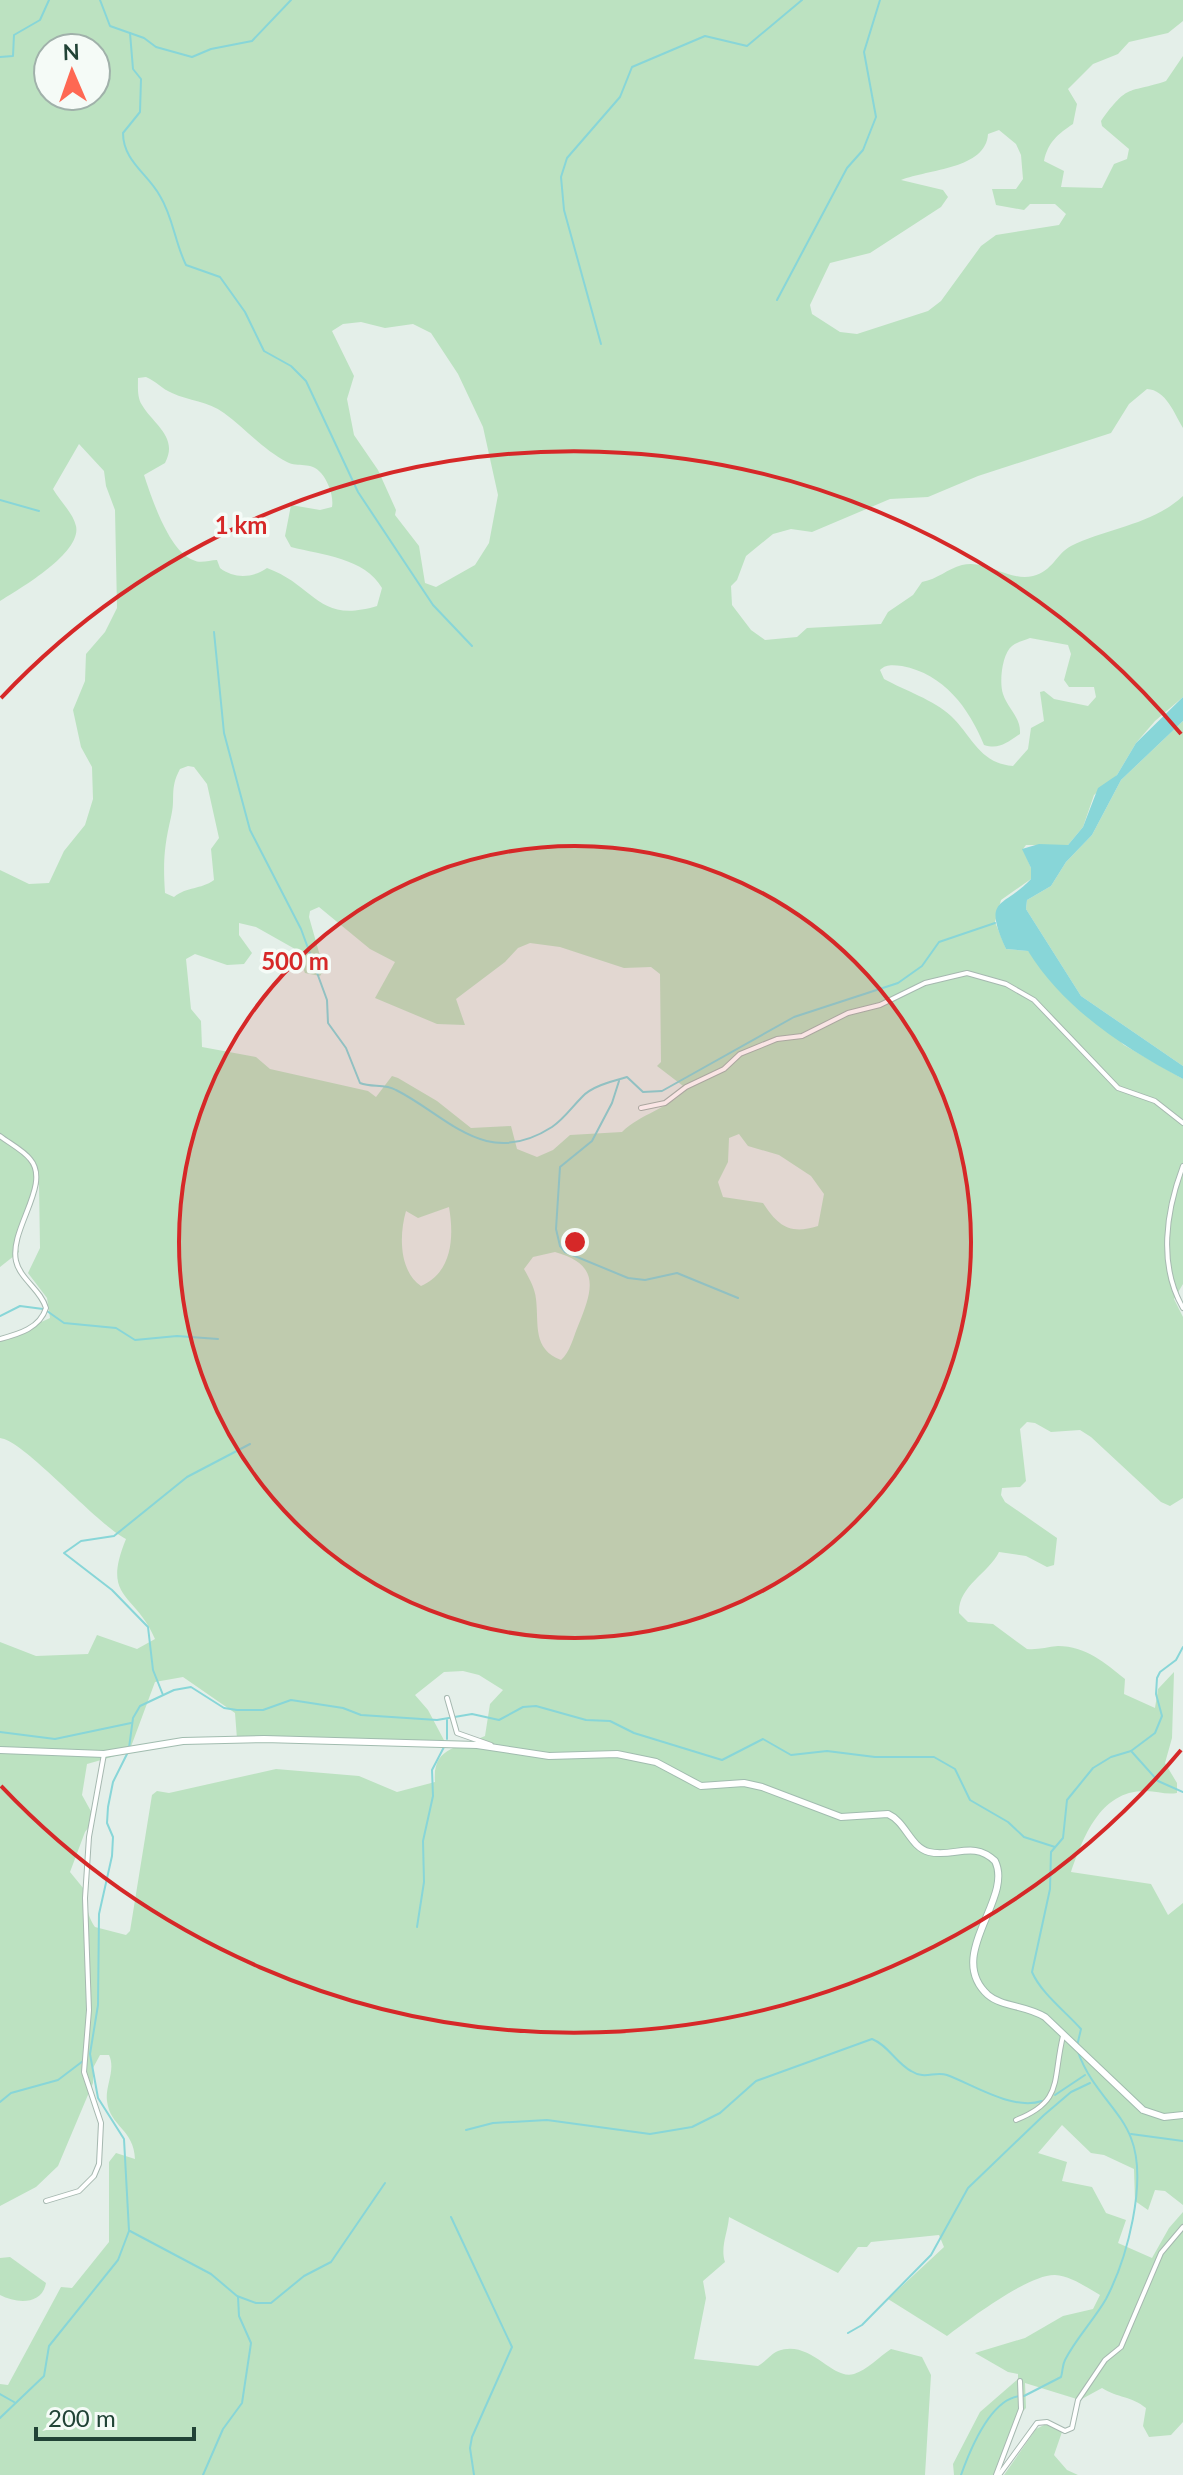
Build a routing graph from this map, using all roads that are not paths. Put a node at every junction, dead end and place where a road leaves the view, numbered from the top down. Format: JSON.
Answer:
{"nodes":[{"id":1,"x":641,"y":1108,"type":"dead end"},
{"id":2,"x":1183,"y":1123,"type":"edge"},
{"id":3,"x":0,"y":1136,"type":"edge"},
{"id":4,"x":1183,"y":1166,"type":"edge"},
{"id":5,"x":1183,"y":1308,"type":"edge"},
{"id":6,"x":0,"y":1339,"type":"edge"},
{"id":7,"x":447,"y":1698,"type":"dead end"},
{"id":8,"x":496,"y":1747,"type":"junction"},
{"id":9,"x":0,"y":1750,"type":"edge"},
{"id":10,"x":104,"y":1754,"type":"junction"},
{"id":11,"x":1064,"y":2034,"type":"junction"},
{"id":12,"x":1183,"y":2115,"type":"edge"},
{"id":13,"x":1016,"y":2120,"type":"dead end"},
{"id":14,"x":46,"y":2201,"type":"dead end"},
{"id":15,"x":1183,"y":2227,"type":"edge"},
{"id":16,"x":1020,"y":2381,"type":"dead end"},
{"id":17,"x":997,"y":2475,"type":"edge"}],
"edges":[{"from":1,"to":2,"type":"street"},
{"from":3,"to":6,"type":"street"},
{"from":4,"to":5,"type":"street"},
{"from":7,"to":8,"type":"street"},
{"from":8,"to":10,"type":"main road"},
{"from":8,"to":11,"type":"main road"},
{"from":9,"to":10,"type":"main road"},
{"from":10,"to":14,"type":"street"},
{"from":11,"to":12,"type":"main road"},
{"from":11,"to":13,"type":"street"},
{"from":15,"to":17,"type":"street"},
{"from":16,"to":17,"type":"street"}]}
